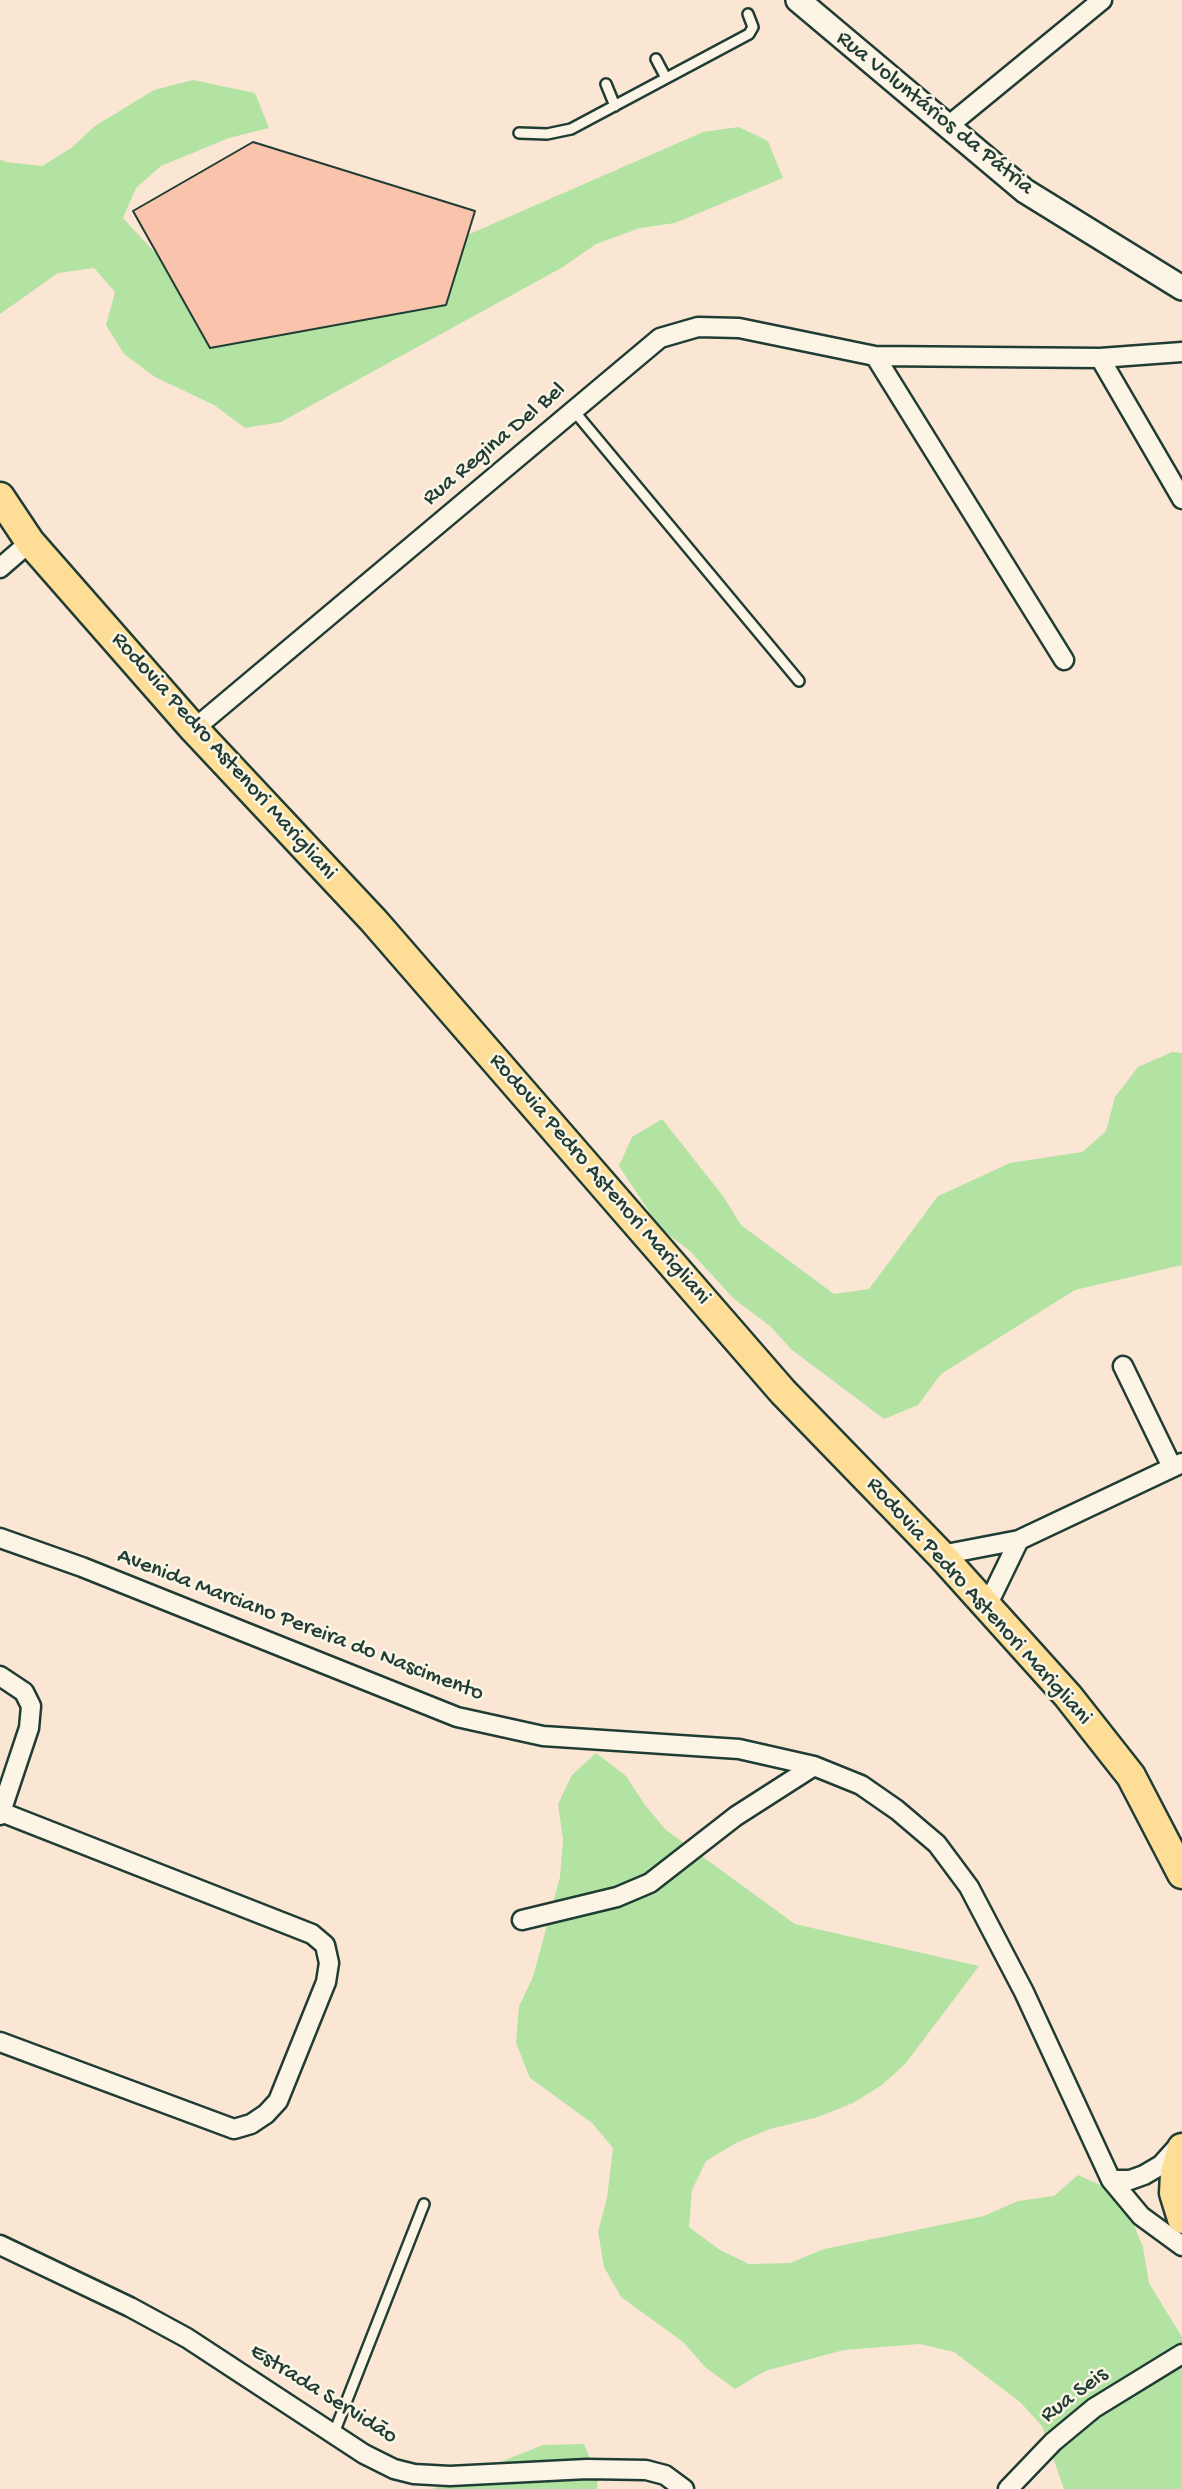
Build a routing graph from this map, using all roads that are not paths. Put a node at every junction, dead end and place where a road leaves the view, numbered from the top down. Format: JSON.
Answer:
{"nodes":[{"id":1,"x":1102,"y":0,"type":"edge"},
{"id":2,"x":807,"y":3,"type":"edge"},
{"id":3,"x":748,"y":14,"type":"dead end"},
{"id":4,"x":656,"y":60,"type":"dead end"},
{"id":5,"x":666,"y":78,"type":"junction"},
{"id":6,"x":606,"y":85,"type":"dead end"},
{"id":7,"x":615,"y":106,"type":"junction"},
{"id":8,"x":947,"y":127,"type":"junction"},
{"id":9,"x":519,"y":133,"type":"dead end"},
{"id":10,"x":1182,"y":288,"type":"edge"},
{"id":11,"x":1182,"y":352,"type":"edge"},
{"id":12,"x":875,"y":356,"type":"junction"},
{"id":13,"x":1100,"y":358,"type":"junction"},
{"id":14,"x":574,"y":411,"type":"junction"},
{"id":15,"x":0,"y":497,"type":"edge"},
{"id":16,"x":1182,"y":499,"type":"edge"},
{"id":17,"x":30,"y":542,"type":"junction"},
{"id":18,"x":0,"y":568,"type":"edge"},
{"id":19,"x":1064,"y":660,"type":"dead end"},
{"id":20,"x":799,"y":681,"type":"dead end"},
{"id":21,"x":194,"y":729,"type":"junction"},
{"id":22,"x":1123,"y":1366,"type":"dead end"},
{"id":23,"x":1177,"y":1465,"type":"edge"},
{"id":24,"x":0,"y":1538,"type":"edge"},
{"id":25,"x":1019,"y":1540,"type":"junction"},
{"id":26,"x":940,"y":1555,"type":"junction"},
{"id":27,"x":987,"y":1606,"type":"junction"},
{"id":28,"x":0,"y":1676,"type":"edge"},
{"id":29,"x":814,"y":1766,"type":"junction"},
{"id":30,"x":1,"y":1814,"type":"edge"},
{"id":31,"x":1182,"y":1874,"type":"edge"},
{"id":32,"x":522,"y":1920,"type":"dead end"},
{"id":33,"x":0,"y":2042,"type":"edge"},
{"id":34,"x":1182,"y":2141,"type":"edge"},
{"id":35,"x":1182,"y":2147,"type":"edge"},
{"id":36,"x":1111,"y":2180,"type":"junction"},
{"id":37,"x":424,"y":2204,"type":"dead end"},
{"id":38,"x":1182,"y":2219,"type":"edge"},
{"id":39,"x":0,"y":2245,"type":"edge"},
{"id":40,"x":1182,"y":2246,"type":"edge"},
{"id":41,"x":1182,"y":2354,"type":"edge"},
{"id":42,"x":334,"y":2433,"type":"junction"},
{"id":43,"x":684,"y":2489,"type":"edge"},
{"id":44,"x":1009,"y":2489,"type":"edge"}],
"edges":[{"from":1,"to":8,"type":"street"},
{"from":2,"to":8,"type":"street","name":"Rua Voluntários da Pátria"},
{"from":3,"to":5,"type":"lane"},
{"from":4,"to":5,"type":"lane"},
{"from":5,"to":7,"type":"lane"},
{"from":6,"to":7,"type":"lane"},
{"from":7,"to":9,"type":"lane"},
{"from":8,"to":10,"type":"street","name":"Rua Voluntários da Pátria"},
{"from":11,"to":13,"type":"street","name":"Rua Regina Del Bel"},
{"from":12,"to":13,"type":"street","name":"Rua Regina Del Bel"},
{"from":12,"to":14,"type":"street","name":"Rua Regina Del Bel"},
{"from":12,"to":19,"type":"street"},
{"from":13,"to":16,"type":"street"},
{"from":14,"to":20,"type":"lane"},
{"from":14,"to":21,"type":"street","name":"Rua Regina Del Bel"},
{"from":15,"to":17,"type":"main road","name":"Rodovia Pedro Astenori Marigliani"},
{"from":17,"to":18,"type":"street"},
{"from":17,"to":21,"type":"main road","name":"Rodovia Pedro Astenori Marigliani"},
{"from":21,"to":26,"type":"main road","name":"Rodovia Pedro Astenori Marigliani"},
{"from":22,"to":23,"type":"street"},
{"from":23,"to":25,"type":"street"},
{"from":24,"to":29,"type":"street","name":"Avenida Marciano Pereira do Nascimento"},
{"from":25,"to":26,"type":"street"},
{"from":25,"to":27,"type":"street"},
{"from":26,"to":27,"type":"main road","name":"Rodovia Pedro Astenori Marigliani"},
{"from":27,"to":31,"type":"main road","name":"Rodovia Pedro Astenori Marigliani"},
{"from":28,"to":30,"type":"street"},
{"from":29,"to":32,"type":"street"},
{"from":29,"to":36,"type":"street","name":"Avenida Marciano Pereira do Nascimento"},
{"from":30,"to":33,"type":"street"},
{"from":34,"to":36,"type":"street"},
{"from":35,"to":38,"type":"main road"},
{"from":36,"to":40,"type":"street","name":"Avenida Marciano Pereira do Nascimento"},
{"from":37,"to":42,"type":"lane"},
{"from":39,"to":42,"type":"street","name":"Estrada Servidão"},
{"from":41,"to":44,"type":"street","name":"Rua Seis"},
{"from":42,"to":43,"type":"street","name":"Estrada Servidão"}]}
